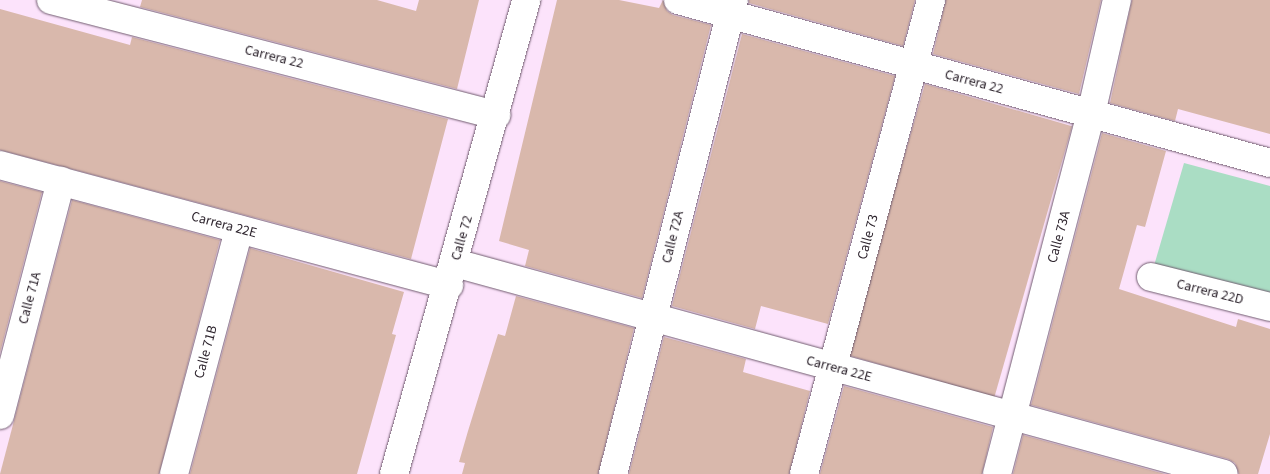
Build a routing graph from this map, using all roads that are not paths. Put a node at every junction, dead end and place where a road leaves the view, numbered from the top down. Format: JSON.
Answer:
{"nodes":[{"id":1,"x":51,"y":0,"type":"edge"},
{"id":2,"x":526,"y":0,"type":"edge"},
{"id":3,"x":678,"y":0,"type":"edge"},
{"id":4,"x":931,"y":0,"type":"edge"},
{"id":5,"x":1117,"y":0,"type":"edge"},
{"id":6,"x":732,"y":7,"type":"edge"},
{"id":7,"x":914,"y":66,"type":"junction"},
{"id":8,"x":1091,"y":114,"type":"junction"},
{"id":9,"x":496,"y":115,"type":"junction"},
{"id":10,"x":1270,"y":163,"type":"edge"},
{"id":11,"x":0,"y":165,"type":"edge"},
{"id":12,"x":61,"y":181,"type":"junction"},
{"id":13,"x":239,"y":229,"type":"junction"},
{"id":14,"x":452,"y":274,"type":"junction"},
{"id":15,"x":1150,"y":277,"type":"dead end"},
{"id":16,"x":1270,"y":307,"type":"edge"},
{"id":17,"x":652,"y":318,"type":"junction"},
{"id":18,"x":833,"y":368,"type":"junction"},
{"id":19,"x":0,"y":415,"type":"edge"},
{"id":20,"x":1012,"y":417,"type":"junction"},
{"id":21,"x":1163,"y":466,"type":"edge"},
{"id":22,"x":174,"y":474,"type":"edge"},
{"id":23,"x":394,"y":474,"type":"edge"},
{"id":24,"x":613,"y":474,"type":"edge"},
{"id":25,"x":804,"y":474,"type":"edge"},
{"id":26,"x":997,"y":474,"type":"edge"},
{"id":27,"x":1224,"y":474,"type":"edge"}],
"edges":[{"from":1,"to":9,"type":"street","name":"Carrera 22"},
{"from":2,"to":9,"type":"street","name":"Calle 72"},
{"from":3,"to":6,"type":"street","name":"Carrera 22"},
{"from":4,"to":7,"type":"street","name":"Calle 73"},
{"from":5,"to":8,"type":"street","name":"Calle 73A"},
{"from":6,"to":7,"type":"street","name":"Carrera 22"},
{"from":6,"to":17,"type":"street","name":"Calle 72A"},
{"from":7,"to":8,"type":"street","name":"Carrera 22"},
{"from":7,"to":18,"type":"street","name":"Calle 73"},
{"from":8,"to":10,"type":"street","name":"Carrera 22"},
{"from":8,"to":20,"type":"street","name":"Calle 73A"},
{"from":9,"to":14,"type":"street","name":"Calle 72"},
{"from":11,"to":12,"type":"street","name":"Carrera 22E"},
{"from":12,"to":13,"type":"street","name":"Carrera 22E"},
{"from":12,"to":19,"type":"street","name":"Calle 71A"},
{"from":13,"to":14,"type":"street","name":"Carrera 22E"},
{"from":13,"to":22,"type":"street","name":"Calle 71B"},
{"from":14,"to":17,"type":"street","name":"Carrera 22E"},
{"from":14,"to":23,"type":"street","name":"Calle 72"},
{"from":15,"to":16,"type":"street","name":"Carrera 22D"},
{"from":17,"to":18,"type":"street","name":"Carrera 22E"},
{"from":17,"to":24,"type":"street","name":"Calle 72A"},
{"from":18,"to":20,"type":"street","name":"Carrera 22E"},
{"from":18,"to":25,"type":"street","name":"Calle 73"},
{"from":20,"to":21,"type":"street","name":"Carrera 22E"},
{"from":20,"to":26,"type":"street","name":"Calle 73A"},
{"from":21,"to":27,"type":"street","name":"Carrera 22E"}]}
